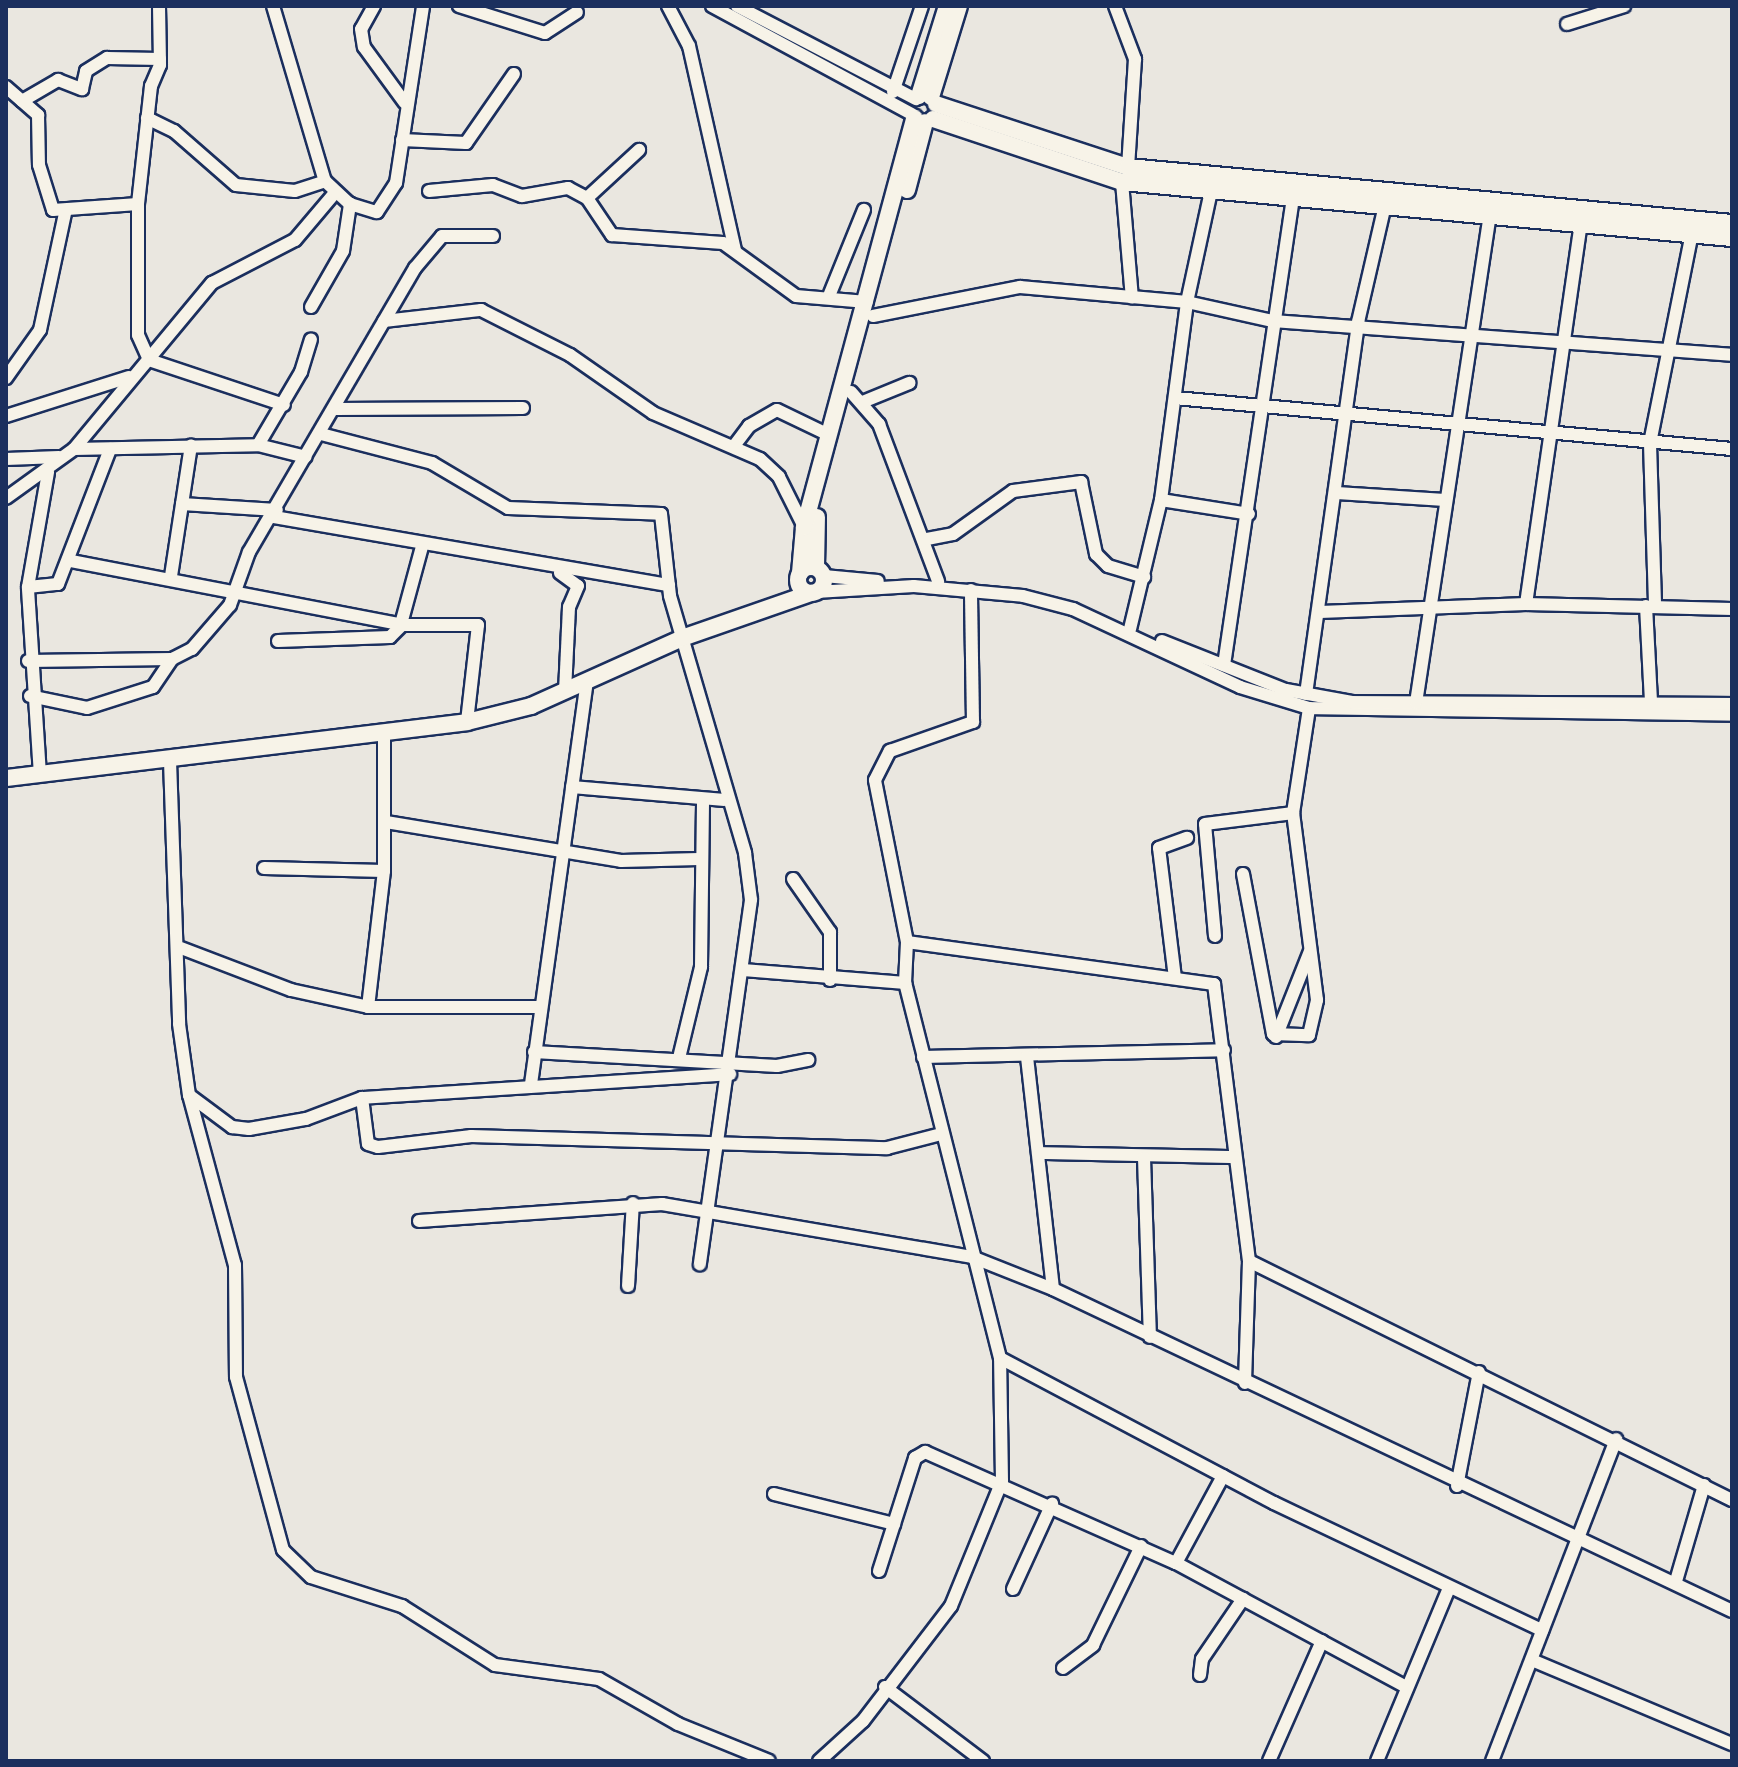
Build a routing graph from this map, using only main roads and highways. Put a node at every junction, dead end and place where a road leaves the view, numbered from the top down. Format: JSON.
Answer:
{"nodes":[{"id":1,"x":947,"y":6,"type":"edge"},
{"id":2,"x":959,"y":6,"type":"edge"},
{"id":3,"x":923,"y":109,"type":"junction"},
{"id":4,"x":1125,"y":175,"type":"junction"},
{"id":5,"x":1732,"y":223,"type":"edge"},
{"id":6,"x":1732,"y":238,"type":"edge"},
{"id":7,"x":870,"y":309,"type":"junction"},
{"id":8,"x":820,"y":572,"type":"junction"},
{"id":9,"x":806,"y":586,"type":"junction"},
{"id":10,"x":6,"y":778,"type":"edge"}],
"edges":[{"from":1,"to":3,"type":"main road"},
{"from":2,"to":3,"type":"main road"},
{"from":3,"to":4,"type":"main road"},
{"from":3,"to":7,"type":"main road"},
{"from":4,"to":5,"type":"main road"},
{"from":4,"to":6,"type":"main road"},
{"from":7,"to":8,"type":"main road"},
{"from":7,"to":9,"type":"main road"},
{"from":8,"to":9,"type":"main road"},
{"from":8,"to":9,"type":"main road"},
{"from":9,"to":10,"type":"main road"}]}
